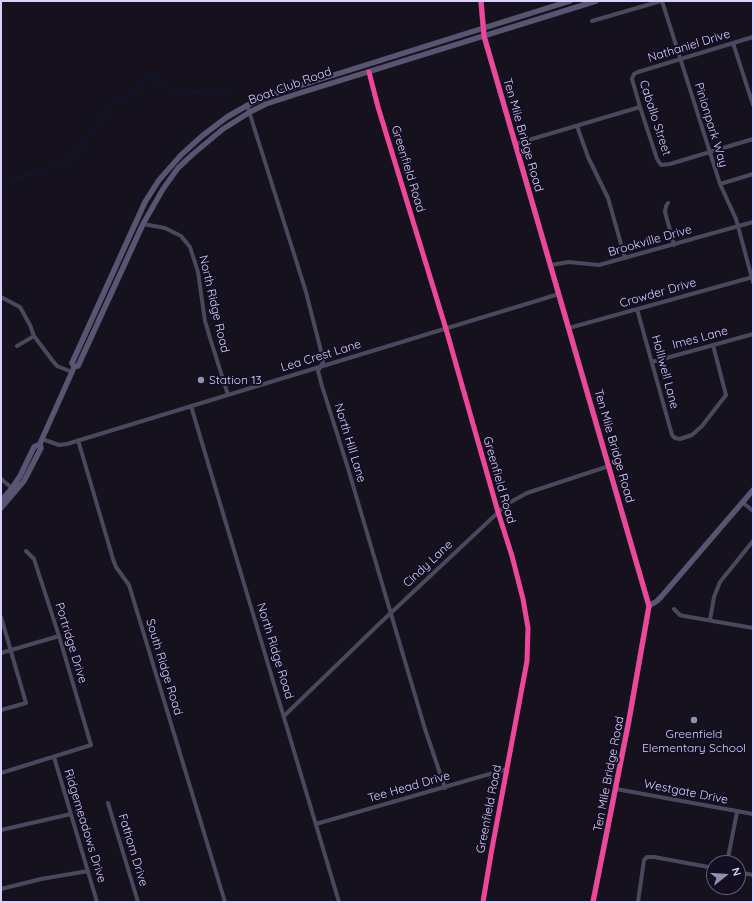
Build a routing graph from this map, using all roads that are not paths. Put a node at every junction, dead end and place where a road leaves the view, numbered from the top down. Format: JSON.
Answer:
{"nodes":[{"id":1,"x":481,"y":1,"type":"edge"},
{"id":2,"x":570,"y":1,"type":"edge"},
{"id":3,"x":596,"y":1,"type":"edge"},
{"id":4,"x":662,"y":1,"type":"edge"},
{"id":5,"x":592,"y":21,"type":"dead end"},
{"id":6,"x":482,"y":29,"type":"junction"},
{"id":7,"x":484,"y":36,"type":"junction"},
{"id":8,"x":753,"y":37,"type":"edge"},
{"id":9,"x":733,"y":43,"type":"junction"},
{"id":10,"x":680,"y":60,"type":"junction"},
{"id":11,"x":369,"y":72,"type":"junction"},
{"id":12,"x":633,"y":76,"type":"joint"},
{"id":13,"x":247,"y":105,"type":"junction"},
{"id":14,"x":753,"y":105,"type":"edge"},
{"id":15,"x":640,"y":107,"type":"junction"},
{"id":16,"x":250,"y":112,"type":"junction"},
{"id":17,"x":577,"y":126,"type":"junction"},
{"id":18,"x":753,"y":139,"type":"edge"},
{"id":19,"x":515,"y":144,"type":"junction"},
{"id":20,"x":710,"y":152,"type":"junction"},
{"id":21,"x":753,"y":174,"type":"edge"},
{"id":22,"x":720,"y":184,"type":"junction"},
{"id":23,"x":668,"y":203,"type":"dead end"},
{"id":24,"x":753,"y":222,"type":"edge"},
{"id":25,"x":143,"y":224,"type":"junction"},
{"id":26,"x":738,"y":226,"type":"junction"},
{"id":27,"x":674,"y":244,"type":"junction"},
{"id":28,"x":625,"y":258,"type":"junction"},
{"id":29,"x":551,"y":266,"type":"junction"},
{"id":30,"x":753,"y":279,"type":"edge"},
{"id":31,"x":559,"y":294,"type":"junction"},
{"id":32,"x":1,"y":298,"type":"edge"},
{"id":33,"x":637,"y":309,"type":"junction"},
{"id":34,"x":569,"y":328,"type":"junction"},
{"id":35,"x":446,"y":329,"type":"junction"},
{"id":36,"x":753,"y":334,"type":"edge"},
{"id":37,"x":34,"y":336,"type":"junction"},
{"id":38,"x":713,"y":345,"type":"junction"},
{"id":39,"x":17,"y":346,"type":"dead end"},
{"id":40,"x":652,"y":362,"type":"junction"},
{"id":41,"x":320,"y":367,"type":"junction"},
{"id":42,"x":73,"y":370,"type":"junction"},
{"id":43,"x":228,"y":395,"type":"junction"},
{"id":44,"x":191,"y":406,"type":"junction"},
{"id":45,"x":78,"y":440,"type":"junction"},
{"id":46,"x":41,"y":441,"type":"junction"},
{"id":47,"x":610,"y":466,"type":"junction"},
{"id":48,"x":1,"y":479,"type":"edge"},
{"id":49,"x":12,"y":488,"type":"junction"},
{"id":50,"x":753,"y":490,"type":"edge"},
{"id":51,"x":1,"y":501,"type":"edge"},
{"id":52,"x":742,"y":502,"type":"junction"},
{"id":53,"x":1,"y":508,"type":"edge"},
{"id":54,"x":753,"y":511,"type":"edge"},
{"id":55,"x":498,"y":512,"type":"junction"},
{"id":56,"x":753,"y":541,"type":"edge"},
{"id":57,"x":26,"y":551,"type":"dead end"},
{"id":58,"x":650,"y":606,"type":"junction"},
{"id":59,"x":674,"y":609,"type":"dead end"},
{"id":60,"x":391,"y":612,"type":"junction"},
{"id":61,"x":1,"y":617,"type":"edge"},
{"id":62,"x":710,"y":620,"type":"junction"},
{"id":63,"x":753,"y":628,"type":"edge"},
{"id":64,"x":59,"y":636,"type":"junction"},
{"id":65,"x":11,"y":650,"type":"junction"},
{"id":66,"x":1,"y":653,"type":"edge"},
{"id":67,"x":1,"y":710,"type":"edge"},
{"id":68,"x":284,"y":716,"type":"junction"},
{"id":69,"x":54,"y":756,"type":"junction"},
{"id":70,"x":507,"y":769,"type":"junction"},
{"id":71,"x":1,"y":773,"type":"edge"},
{"id":72,"x":445,"y":788,"type":"junction"},
{"id":73,"x":616,"y":789,"type":"junction"},
{"id":74,"x":108,"y":803,"type":"dead end"},
{"id":75,"x":737,"y":812,"type":"junction"},
{"id":76,"x":71,"y":814,"type":"junction"},
{"id":77,"x":753,"y":814,"type":"edge"},
{"id":78,"x":316,"y":824,"type":"junction"},
{"id":79,"x":1,"y":830,"type":"edge"},
{"id":80,"x":729,"y":855,"type":"edge"},
{"id":81,"x":706,"y":867,"type":"edge"},
{"id":82,"x":88,"y":871,"type":"junction"},
{"id":83,"x":1,"y":889,"type":"edge"},
{"id":84,"x":97,"y":902,"type":"edge"},
{"id":85,"x":138,"y":902,"type":"edge"},
{"id":86,"x":225,"y":902,"type":"edge"},
{"id":87,"x":339,"y":902,"type":"edge"},
{"id":88,"x":483,"y":902,"type":"edge"},
{"id":89,"x":593,"y":902,"type":"edge"},
{"id":90,"x":638,"y":902,"type":"edge"}],
"edges":[{"from":1,"to":6,"type":"main road","name":"Ten Mile Bridge Road"},
{"from":2,"to":6,"type":"main road","name":"Boat Club Road"},
{"from":3,"to":7,"type":"main road","name":"Boat Club Road"},
{"from":4,"to":5,"type":"street"},
{"from":4,"to":10,"type":"street","name":"Pinionpark Way"},
{"from":6,"to":7,"type":"main road","name":"Ten Mile Bridge Road"},
{"from":6,"to":13,"type":"main road","name":"Boat Club Road"},
{"from":7,"to":11,"type":"main road","name":"Boat Club Road"},
{"from":7,"to":19,"type":"main road","name":"Ten Mile Bridge Road"},
{"from":8,"to":9,"type":"street","name":"Nathaniel Drive"},
{"from":9,"to":10,"type":"street","name":"Nathaniel Drive"},
{"from":9,"to":14,"type":"street"},
{"from":10,"to":12,"type":"street","name":"Nathaniel Drive"},
{"from":10,"to":20,"type":"street","name":"Pinionpark Way"},
{"from":11,"to":16,"type":"main road","name":"Boat Club Road"},
{"from":11,"to":35,"type":"street","name":"Greenfield Road"},
{"from":12,"to":15,"type":"street","name":"Caballo Street"},
{"from":13,"to":16,"type":"street","name":"North Hill Lane"},
{"from":13,"to":42,"type":"main road","name":"Boat Club Road"},
{"from":15,"to":17,"type":"street"},
{"from":15,"to":20,"type":"street","name":"Caballo Street"},
{"from":16,"to":25,"type":"main road","name":"Boat Club Road"},
{"from":16,"to":41,"type":"street","name":"North Hill Lane"},
{"from":17,"to":19,"type":"street"},
{"from":17,"to":28,"type":"street"},
{"from":18,"to":20,"type":"street","name":"Caballo Street"},
{"from":19,"to":29,"type":"main road","name":"Ten Mile Bridge Road"},
{"from":20,"to":22,"type":"street","name":"Pinionpark Way"},
{"from":21,"to":22,"type":"street"},
{"from":22,"to":26,"type":"street","name":"Pinionpark Way"},
{"from":23,"to":27,"type":"street"},
{"from":24,"to":26,"type":"street","name":"Brookville Drive"},
{"from":25,"to":42,"type":"main road","name":"Boat Club Road"},
{"from":25,"to":43,"type":"street","name":"North Ridge Road"},
{"from":26,"to":27,"type":"street","name":"Brookville Drive"},
{"from":26,"to":30,"type":"street","name":"Pinionpark Way"},
{"from":27,"to":28,"type":"street","name":"Brookville Drive"},
{"from":28,"to":29,"type":"street","name":"Brookville Drive"},
{"from":29,"to":31,"type":"main road","name":"Ten Mile Bridge Road"},
{"from":30,"to":33,"type":"street","name":"Crowder Drive"},
{"from":31,"to":34,"type":"main road","name":"Ten Mile Bridge Road"},
{"from":31,"to":35,"type":"street","name":"Lea Crest Lane"},
{"from":32,"to":37,"type":"street"},
{"from":33,"to":34,"type":"street","name":"Crowder Drive"},
{"from":33,"to":40,"type":"street","name":"Holliwell Lane"},
{"from":34,"to":47,"type":"main road","name":"Ten Mile Bridge Road"},
{"from":35,"to":41,"type":"street","name":"Lea Crest Lane"},
{"from":35,"to":55,"type":"street","name":"Greenfield Road"},
{"from":36,"to":38,"type":"street","name":"Imes Lane"},
{"from":37,"to":39,"type":"street"},
{"from":37,"to":42,"type":"street"},
{"from":38,"to":40,"type":"street","name":"Imes Lane"},
{"from":38,"to":40,"type":"street","name":"Holliwell Lane"},
{"from":41,"to":43,"type":"street","name":"Lea Crest Lane"},
{"from":41,"to":60,"type":"street","name":"North Hill Lane"},
{"from":42,"to":46,"type":"main road","name":"Boat Club Road"},
{"from":43,"to":44,"type":"street","name":"Lea Crest Lane"},
{"from":44,"to":45,"type":"street","name":"Lea Crest Lane"},
{"from":44,"to":68,"type":"street","name":"North Ridge Road"},
{"from":45,"to":46,"type":"street","name":"Lea Crest Lane"},
{"from":45,"to":86,"type":"street","name":"South Ridge Road"},
{"from":46,"to":49,"type":"main road","name":"Boat Club Road"},
{"from":46,"to":53,"type":"main road","name":"Boat Club Road"},
{"from":47,"to":55,"type":"street","name":"Cindy Lane"},
{"from":47,"to":58,"type":"main road","name":"Ten Mile Bridge Road"},
{"from":48,"to":49,"type":"street"},
{"from":49,"to":51,"type":"main road","name":"Boat Club Road"},
{"from":50,"to":52,"type":"main road"},
{"from":52,"to":54,"type":"street"},
{"from":52,"to":58,"type":"main road"},
{"from":55,"to":60,"type":"street","name":"Cindy Lane"},
{"from":55,"to":70,"type":"street","name":"Greenfield Road"},
{"from":56,"to":62,"type":"street"},
{"from":57,"to":64,"type":"street","name":"Portridge Drive"},
{"from":58,"to":73,"type":"main road","name":"Ten Mile Bridge Road"},
{"from":59,"to":62,"type":"street"},
{"from":60,"to":68,"type":"street","name":"Cindy Lane"},
{"from":60,"to":72,"type":"street","name":"North Hill Lane"},
{"from":61,"to":65,"type":"street"},
{"from":62,"to":63,"type":"street"},
{"from":64,"to":65,"type":"street"},
{"from":64,"to":69,"type":"street","name":"Portridge Drive"},
{"from":65,"to":66,"type":"street"},
{"from":65,"to":67,"type":"street"},
{"from":68,"to":78,"type":"street","name":"North Ridge Road"},
{"from":69,"to":71,"type":"street"},
{"from":69,"to":76,"type":"street","name":"Ridgemeadows Drive"},
{"from":70,"to":72,"type":"street","name":"Tee Head Drive"},
{"from":70,"to":88,"type":"street","name":"Greenfield Road"},
{"from":72,"to":78,"type":"street","name":"Tee Head Drive"},
{"from":73,"to":75,"type":"street","name":"Westgate Drive"},
{"from":73,"to":89,"type":"main road","name":"Ten Mile Bridge Road"},
{"from":74,"to":85,"type":"street","name":"Fathom Drive"},
{"from":75,"to":77,"type":"street","name":"Westgate Drive"},
{"from":75,"to":80,"type":"street"},
{"from":76,"to":79,"type":"street"},
{"from":76,"to":82,"type":"street","name":"Ridgemeadows Drive"},
{"from":78,"to":87,"type":"street","name":"North Ridge Road"},
{"from":81,"to":90,"type":"street"},
{"from":82,"to":83,"type":"street"},
{"from":82,"to":84,"type":"street","name":"Ridgemeadows Drive"}]}
